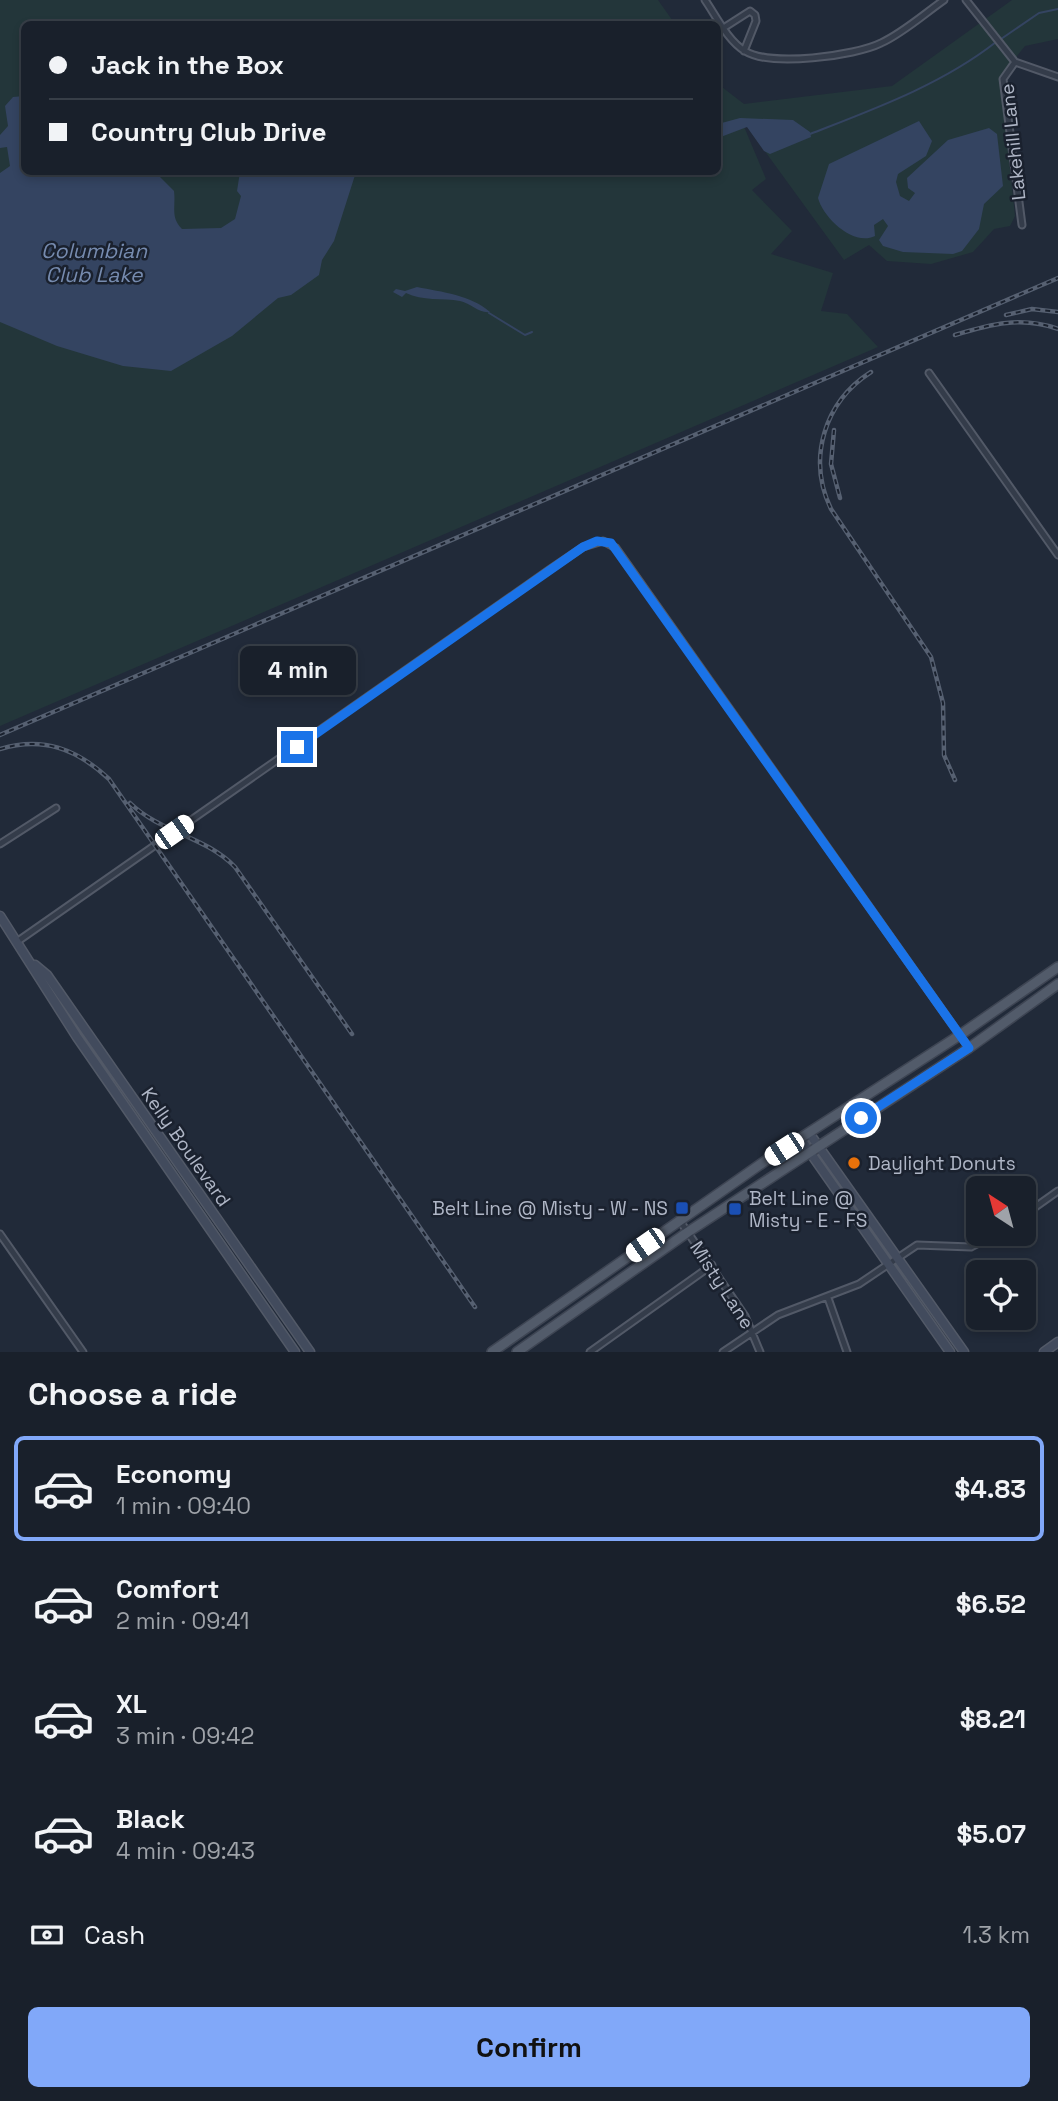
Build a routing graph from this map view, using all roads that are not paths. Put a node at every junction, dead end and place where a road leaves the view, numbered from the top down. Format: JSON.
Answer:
{"nodes":[{"id":1,"x":705,"y":0,"type":"edge"},
{"id":2,"x":944,"y":0,"type":"edge"},
{"id":3,"x":966,"y":0,"type":"edge"},
{"id":4,"x":721,"y":21,"type":"edge"},
{"id":5,"x":721,"y":22,"type":"edge"},
{"id":6,"x":725,"y":27,"type":"junction"},
{"id":7,"x":744,"y":51,"type":"junction"},
{"id":8,"x":1016,"y":62,"type":"junction"},
{"id":9,"x":1058,"y":77,"type":"edge"},
{"id":10,"x":1023,"y":225,"type":"dead end"},
{"id":11,"x":929,"y":373,"type":"dead end"},
{"id":12,"x":1058,"y":555,"type":"edge"},
{"id":13,"x":56,"y":808,"type":"dead end"},
{"id":14,"x":0,"y":844,"type":"edge"},
{"id":15,"x":0,"y":916,"type":"edge"},
{"id":16,"x":18,"y":941,"type":"junction"},
{"id":17,"x":33,"y":964,"type":"junction"},
{"id":18,"x":1058,"y":967,"type":"edge"},
{"id":19,"x":1058,"y":984,"type":"edge"},
{"id":20,"x":86,"y":1030,"type":"junction"},
{"id":21,"x":960,"y":1035,"type":"junction"},
{"id":22,"x":77,"y":1037,"type":"junction"},
{"id":23,"x":969,"y":1048,"type":"junction"},
{"id":24,"x":809,"y":1133,"type":"junction"},
{"id":25,"x":800,"y":1138,"type":"junction"},
{"id":26,"x":818,"y":1146,"type":"junction"},
{"id":27,"x":808,"y":1152,"type":"junction"},
{"id":28,"x":173,"y":1154,"type":"junction"},
{"id":29,"x":163,"y":1161,"type":"junction"},
{"id":30,"x":844,"y":1181,"type":"junction"},
{"id":31,"x":834,"y":1188,"type":"junction"},
{"id":32,"x":1058,"y":1191,"type":"edge"},
{"id":33,"x":1036,"y":1207,"type":"edge"},
{"id":34,"x":679,"y":1221,"type":"junction"},
{"id":35,"x":688,"y":1232,"type":"junction"},
{"id":36,"x":0,"y":1234,"type":"edge"},
{"id":37,"x":973,"y":1246,"type":"edge"},
{"id":38,"x":897,"y":1256,"type":"junction"},
{"id":39,"x":887,"y":1264,"type":"junction"},
{"id":40,"x":712,"y":1265,"type":"junction"},
{"id":41,"x":255,"y":1273,"type":"junction"},
{"id":42,"x":245,"y":1279,"type":"junction"},
{"id":43,"x":828,"y":1298,"type":"junction"},
{"id":44,"x":752,"y":1332,"type":"junction"},
{"id":45,"x":519,"y":1333,"type":"junction"},
{"id":46,"x":1058,"y":1342,"type":"edge"},
{"id":47,"x":528,"y":1344,"type":"junction"},
{"id":48,"x":307,"y":1351,"type":"edge"},
{"id":49,"x":83,"y":1352,"type":"edge"},
{"id":50,"x":295,"y":1352,"type":"edge"},
{"id":51,"x":492,"y":1352,"type":"edge"},
{"id":52,"x":517,"y":1352,"type":"edge"},
{"id":53,"x":590,"y":1352,"type":"edge"},
{"id":54,"x":723,"y":1352,"type":"edge"},
{"id":55,"x":760,"y":1352,"type":"edge"},
{"id":56,"x":848,"y":1352,"type":"edge"},
{"id":57,"x":950,"y":1352,"type":"edge"},
{"id":58,"x":964,"y":1352,"type":"edge"},
{"id":59,"x":1044,"y":1352,"type":"edge"}],
"edges":[{"from":1,"to":4,"type":"street"},
{"from":2,"to":7,"type":"street"},
{"from":3,"to":8,"type":"street"},
{"from":5,"to":6,"type":"street"},
{"from":6,"to":7,"type":"street"},
{"from":6,"to":7,"type":"street"},
{"from":8,"to":9,"type":"street"},
{"from":8,"to":10,"type":"street","name":"Lakehill Lane"},
{"from":11,"to":12,"type":"street"},
{"from":13,"to":14,"type":"street"},
{"from":15,"to":16,"type":"street","name":"Kelly Boulevard"},
{"from":16,"to":17,"type":"street","name":"Kelly Boulevard"},
{"from":16,"to":21,"type":"street"},
{"from":17,"to":20,"type":"street","name":"Kelly Boulevard"},
{"from":17,"to":22,"type":"street","name":"Kelly Boulevard"},
{"from":18,"to":21,"type":"main road"},
{"from":19,"to":23,"type":"main road"},
{"from":20,"to":22,"type":"street"},
{"from":20,"to":28,"type":"street","name":"Kelly Boulevard"},
{"from":21,"to":23,"type":"street"},
{"from":21,"to":24,"type":"main road"},
{"from":22,"to":29,"type":"street","name":"Kelly Boulevard"},
{"from":23,"to":26,"type":"main road"},
{"from":24,"to":25,"type":"main road"},
{"from":24,"to":26,"type":"street"},
{"from":25,"to":27,"type":"street"},
{"from":25,"to":34,"type":"main road"},
{"from":26,"to":27,"type":"main road"},
{"from":26,"to":30,"type":"street"},
{"from":27,"to":31,"type":"street"},
{"from":27,"to":35,"type":"main road"},
{"from":28,"to":29,"type":"street"},
{"from":28,"to":41,"type":"street","name":"Kelly Boulevard"},
{"from":29,"to":42,"type":"street","name":"Kelly Boulevard"},
{"from":30,"to":31,"type":"street"},
{"from":30,"to":38,"type":"street"},
{"from":31,"to":39,"type":"street"},
{"from":32,"to":33,"type":"street"},
{"from":34,"to":35,"type":"street","name":"Misty Lane"},
{"from":34,"to":45,"type":"main road"},
{"from":35,"to":40,"type":"street","name":"Misty Lane"},
{"from":35,"to":47,"type":"main road"},
{"from":36,"to":49,"type":"street"},
{"from":37,"to":38,"type":"street"},
{"from":38,"to":39,"type":"street"},
{"from":38,"to":58,"type":"street"},
{"from":39,"to":43,"type":"street"},
{"from":39,"to":57,"type":"street"},
{"from":40,"to":44,"type":"street","name":"Misty Lane"},
{"from":40,"to":53,"type":"street"},
{"from":41,"to":42,"type":"street"},
{"from":41,"to":48,"type":"street","name":"Kelly Boulevard"},
{"from":42,"to":50,"type":"street","name":"Kelly Boulevard"},
{"from":43,"to":44,"type":"street"},
{"from":43,"to":56,"type":"street"},
{"from":44,"to":54,"type":"street"},
{"from":44,"to":55,"type":"street","name":"Misty Lane"},
{"from":45,"to":47,"type":"main road"},
{"from":45,"to":51,"type":"main road"},
{"from":46,"to":59,"type":"street"},
{"from":47,"to":52,"type":"main road"}]}
